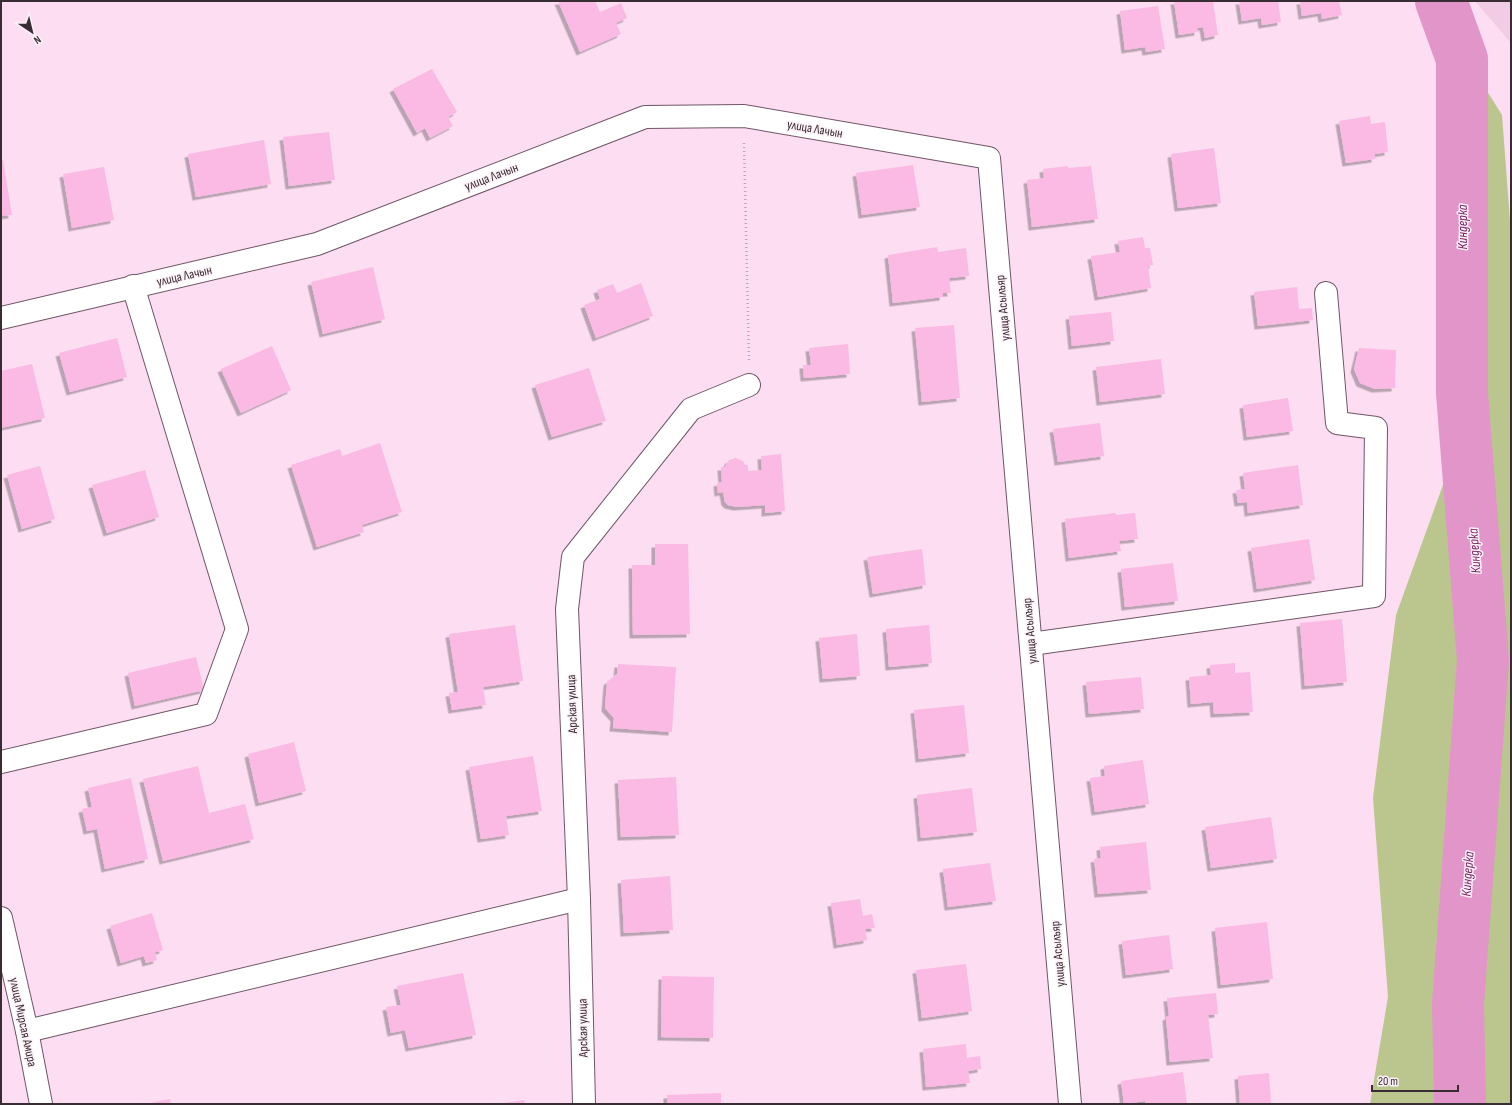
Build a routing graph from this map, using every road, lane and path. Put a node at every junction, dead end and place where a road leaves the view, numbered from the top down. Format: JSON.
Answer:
{"nodes":[{"id":1,"x":744,"y":116,"type":"junction"},
{"id":2,"x":988,"y":158,"type":"joint"},
{"id":3,"x":133,"y":286,"type":"junction"},
{"id":4,"x":1326,"y":293,"type":"dead end"},
{"id":5,"x":1,"y":318,"type":"edge"},
{"id":6,"x":749,"y":385,"type":"joint"},
{"id":7,"x":1031,"y":644,"type":"junction"},
{"id":8,"x":1,"y":762,"type":"edge"},
{"id":9,"x":579,"y":899,"type":"junction"},
{"id":10,"x":1,"y":918,"type":"edge"},
{"id":11,"x":9,"y":987,"type":"edge"},
{"id":12,"x":27,"y":1031,"type":"junction"},
{"id":13,"x":41,"y":1104,"type":"edge"},
{"id":14,"x":584,"y":1104,"type":"edge"},
{"id":15,"x":1070,"y":1104,"type":"edge"}],
"edges":[{"from":1,"to":2,"type":"street","name":"улица Лачын"},
{"from":1,"to":3,"type":"street","name":"улица Лачын"},
{"from":1,"to":6,"type":"path"},
{"from":2,"to":7,"type":"street","name":"улица Асылъяр"},
{"from":3,"to":5,"type":"street","name":"улица Лачын"},
{"from":3,"to":8,"type":"street"},
{"from":4,"to":7,"type":"street"},
{"from":6,"to":9,"type":"street","name":"Арская улица"},
{"from":7,"to":15,"type":"street","name":"улица Асылъяр"},
{"from":9,"to":12,"type":"street"},
{"from":9,"to":14,"type":"street","name":"Арская улица"},
{"from":10,"to":11,"type":"street","name":"улица Мирсая Амира"},
{"from":11,"to":12,"type":"street","name":"улица Мирсая Амира"},
{"from":12,"to":13,"type":"street","name":"улица Мирсая Амира"}]}
